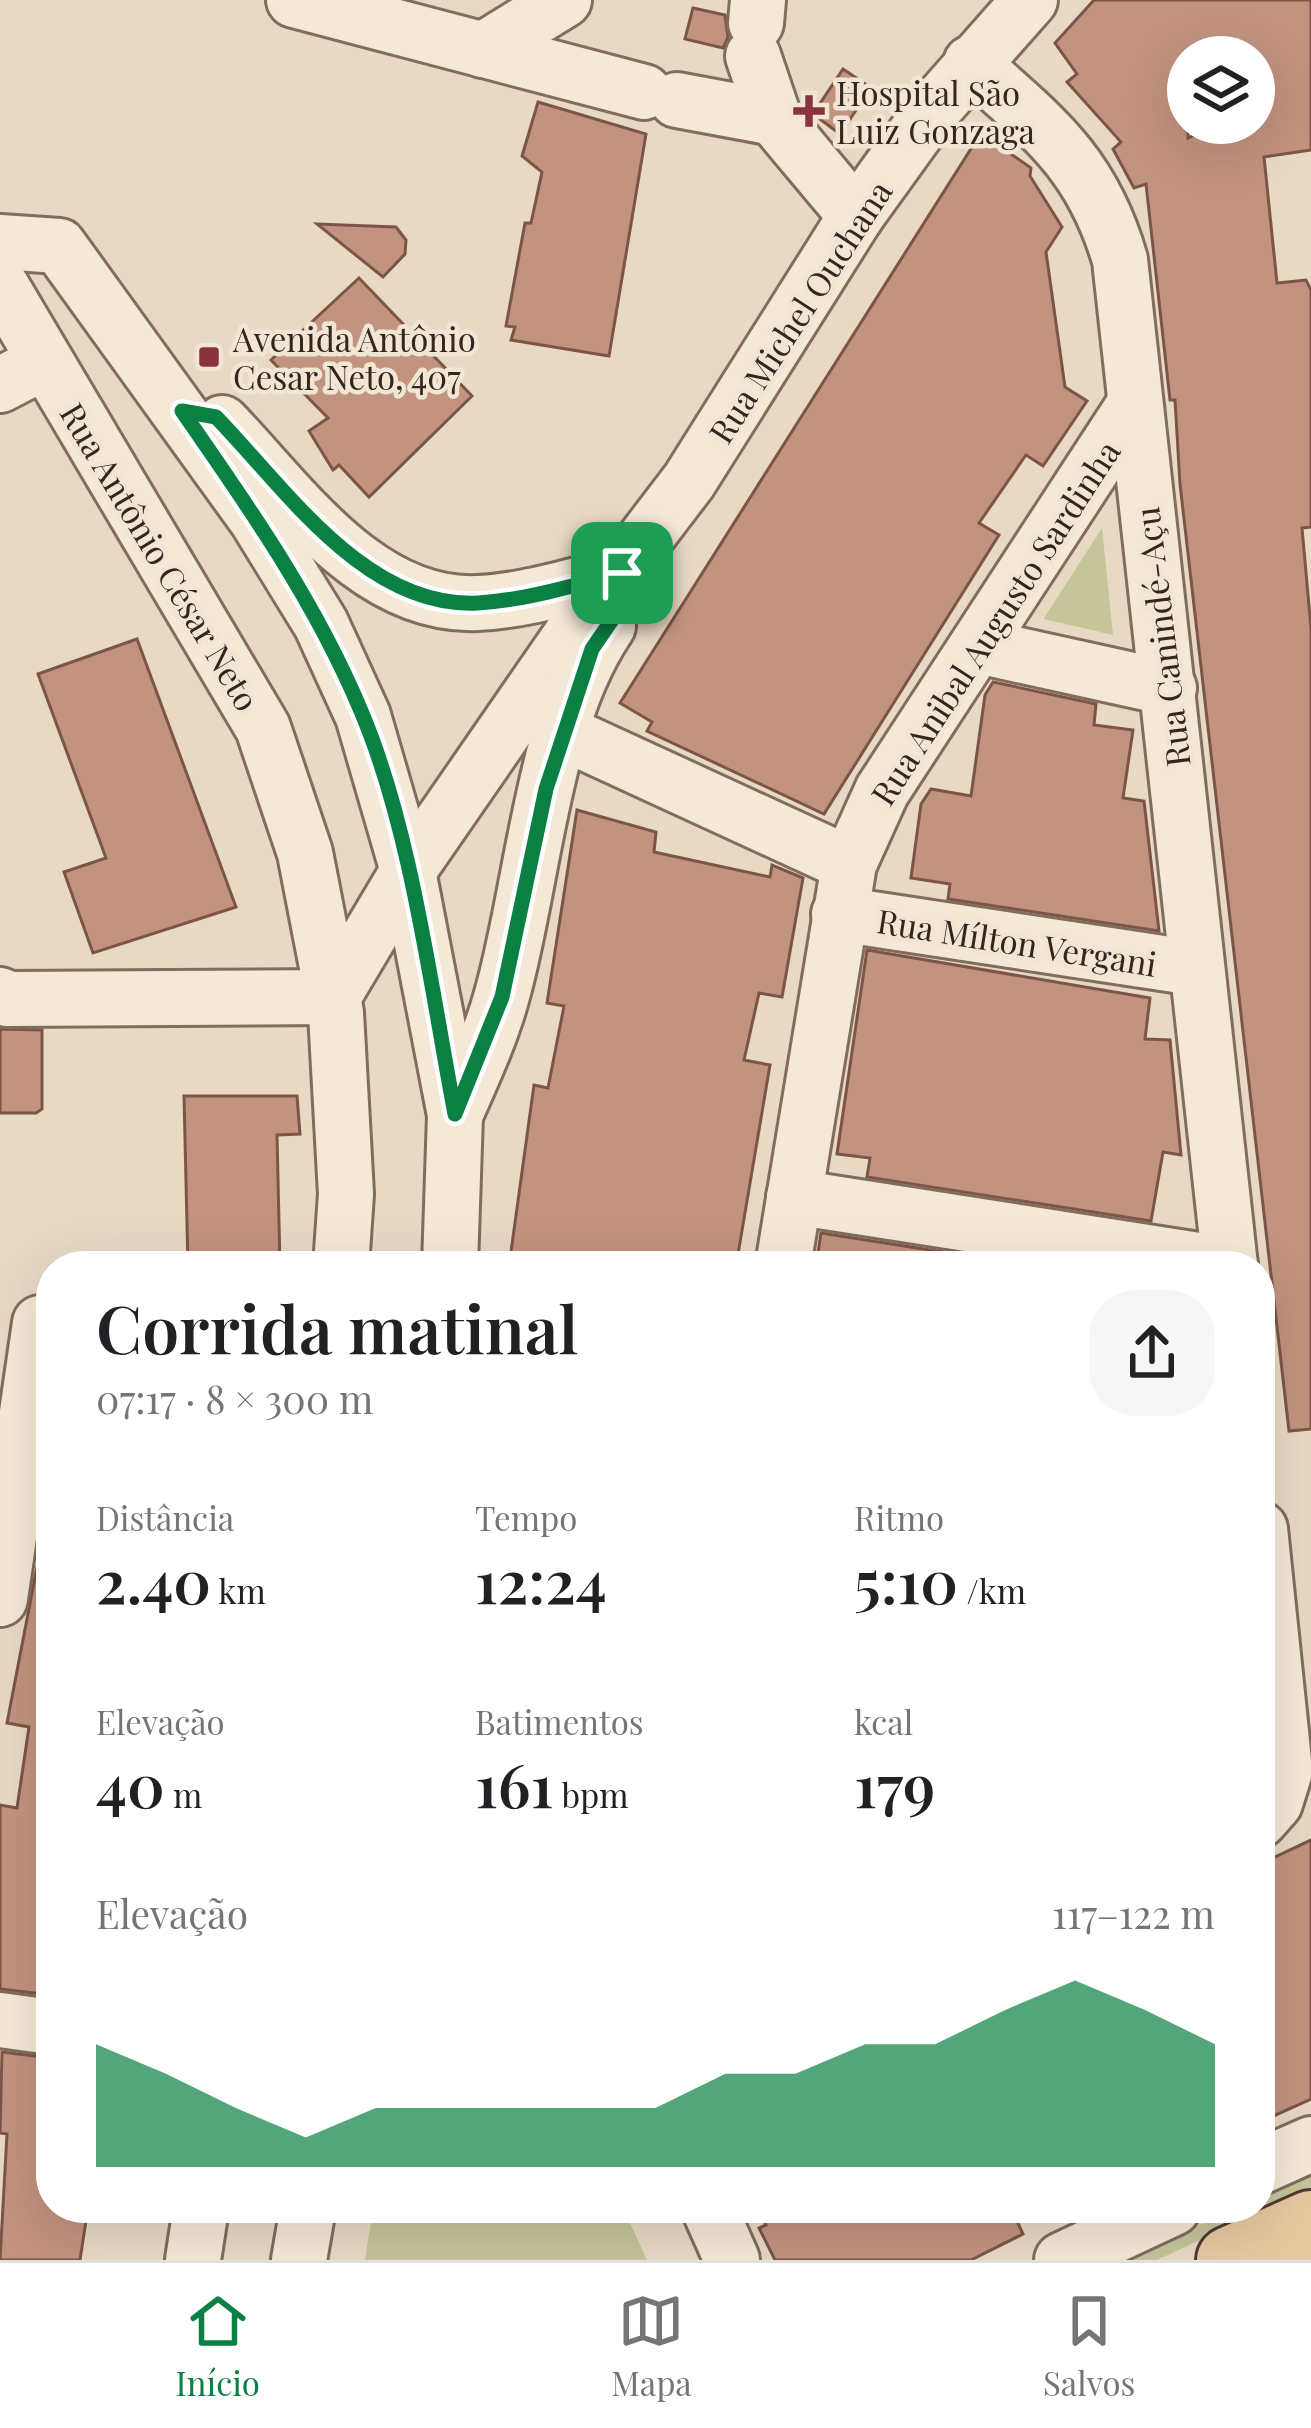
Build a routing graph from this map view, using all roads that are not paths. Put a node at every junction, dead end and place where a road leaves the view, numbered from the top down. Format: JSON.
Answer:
{"nodes":[{"id":1,"x":293,"y":0,"type":"edge"},
{"id":2,"x":564,"y":0,"type":"edge"},
{"id":3,"x":1030,"y":0,"type":"edge"},
{"id":4,"x":756,"y":26,"type":"edge"},
{"id":5,"x":483,"y":50,"type":"junction"},
{"id":6,"x":971,"y":63,"type":"junction"},
{"id":7,"x":774,"y":118,"type":"junction"},
{"id":8,"x":856,"y":216,"type":"junction"},
{"id":9,"x":1,"y":277,"type":"edge"},
{"id":10,"x":22,"y":374,"type":"edge"},
{"id":11,"x":1133,"y":405,"type":"junction"},
{"id":12,"x":182,"y":411,"type":"junction"},
{"id":13,"x":622,"y":573,"type":"junction"},
{"id":14,"x":978,"y":646,"type":"junction"},
{"id":15,"x":1169,"y":688,"type":"junction"},
{"id":16,"x":564,"y":733,"type":"junction"},
{"id":17,"x":408,"y":871,"type":"junction"},
{"id":18,"x":844,"y":889,"type":"junction"},
{"id":19,"x":1195,"y":968,"type":"junction"},
{"id":20,"x":4,"y":997,"type":"edge"},
{"id":21,"x":333,"y":998,"type":"junction"},
{"id":22,"x":455,"y":1114,"type":"junction"},
{"id":23,"x":794,"y":1196,"type":"junction"},
{"id":24,"x":342,"y":1251,"type":"edge"},
{"id":25,"x":450,"y":1251,"type":"edge"},
{"id":26,"x":785,"y":1251,"type":"edge"},
{"id":27,"x":1137,"y":1251,"type":"edge"},
{"id":28,"x":1228,"y":1251,"type":"edge"},
{"id":29,"x":30,"y":1321,"type":"edge"},
{"id":30,"x":0,"y":1599,"type":"edge"},
{"id":31,"x":1275,"y":1678,"type":"edge"},
{"id":32,"x":1275,"y":1803,"type":"edge"},
{"id":33,"x":0,"y":2020,"type":"edge"},
{"id":34,"x":36,"y":2025,"type":"edge"},
{"id":35,"x":1311,"y":2144,"type":"edge"},
{"id":36,"x":1275,"y":2161,"type":"edge"},
{"id":37,"x":199,"y":2223,"type":"edge"},
{"id":38,"x":305,"y":2223,"type":"edge"},
{"id":39,"x":716,"y":2223,"type":"edge"},
{"id":40,"x":1141,"y":2223,"type":"edge"},
{"id":41,"x":1311,"y":2224,"type":"edge"},
{"id":42,"x":193,"y":2260,"type":"edge"},
{"id":43,"x":299,"y":2260,"type":"edge"},
{"id":44,"x":732,"y":2260,"type":"edge"},
{"id":45,"x":1062,"y":2260,"type":"edge"},
{"id":46,"x":1230,"y":2260,"type":"edge"}],
"edges":[{"from":1,"to":5,"type":"street"},
{"from":2,"to":5,"type":"street"},
{"from":3,"to":6,"type":"street","name":"Rua Michel Ouchana"},
{"from":4,"to":7,"type":"street"},
{"from":5,"to":7,"type":"street"},
{"from":6,"to":8,"type":"street","name":"Rua Michel Ouchana"},
{"from":6,"to":11,"type":"street","name":"Rua Canindé-Açu"},
{"from":7,"to":8,"type":"street"},
{"from":8,"to":13,"type":"street","name":"Rua Michel Ouchana"},
{"from":9,"to":10,"type":"street","name":"Rua Antônio César Neto"},
{"from":9,"to":12,"type":"street","name":"Rua Antônio César Neto"},
{"from":10,"to":21,"type":"street","name":"Rua Antônio César Neto"},
{"from":11,"to":14,"type":"street","name":"Rua Anibal Augusto Sardinha"},
{"from":11,"to":15,"type":"street","name":"Rua Canindé-Açu"},
{"from":12,"to":13,"type":"street"},
{"from":12,"to":17,"type":"street","name":"Rua Antônio César Neto"},
{"from":13,"to":16,"type":"street","name":"Rua Michel Ouchana"},
{"from":13,"to":17,"type":"street","name":"Rua Michel Ouchana"},
{"from":14,"to":15,"type":"street"},
{"from":14,"to":18,"type":"street","name":"Rua Anibal Augusto Sardinha"},
{"from":15,"to":19,"type":"street","name":"Rua Canindé-Açu"},
{"from":16,"to":18,"type":"street","name":"Rua Mílton Vergani"},
{"from":16,"to":22,"type":"street","name":"Rua Michel Ouchana"},
{"from":17,"to":21,"type":"street","name":"Rua Michel Ouchana"},
{"from":17,"to":22,"type":"street","name":"Rua Antônio César Neto"},
{"from":18,"to":19,"type":"street","name":"Rua Mílton Vergani"},
{"from":18,"to":23,"type":"street","name":"Rua Anibal Augusto Sardinha"},
{"from":19,"to":28,"type":"street","name":"Rua Canindé-Açu"},
{"from":20,"to":21,"type":"street"},
{"from":21,"to":24,"type":"street","name":"Rua Antônio César Neto"},
{"from":22,"to":25,"type":"street","name":"Rua Antônio César Neto"},
{"from":23,"to":26,"type":"street","name":"Rua Anibal Augusto Sardinha"},
{"from":23,"to":27,"type":"street"},
{"from":29,"to":30,"type":"street"},
{"from":31,"to":32,"type":"street"},
{"from":33,"to":34,"type":"street"},
{"from":35,"to":36,"type":"street"},
{"from":37,"to":42,"type":"street"},
{"from":38,"to":43,"type":"street"},
{"from":39,"to":44,"type":"street"},
{"from":40,"to":45,"type":"street"},
{"from":41,"to":46,"type":"main road"}]}
